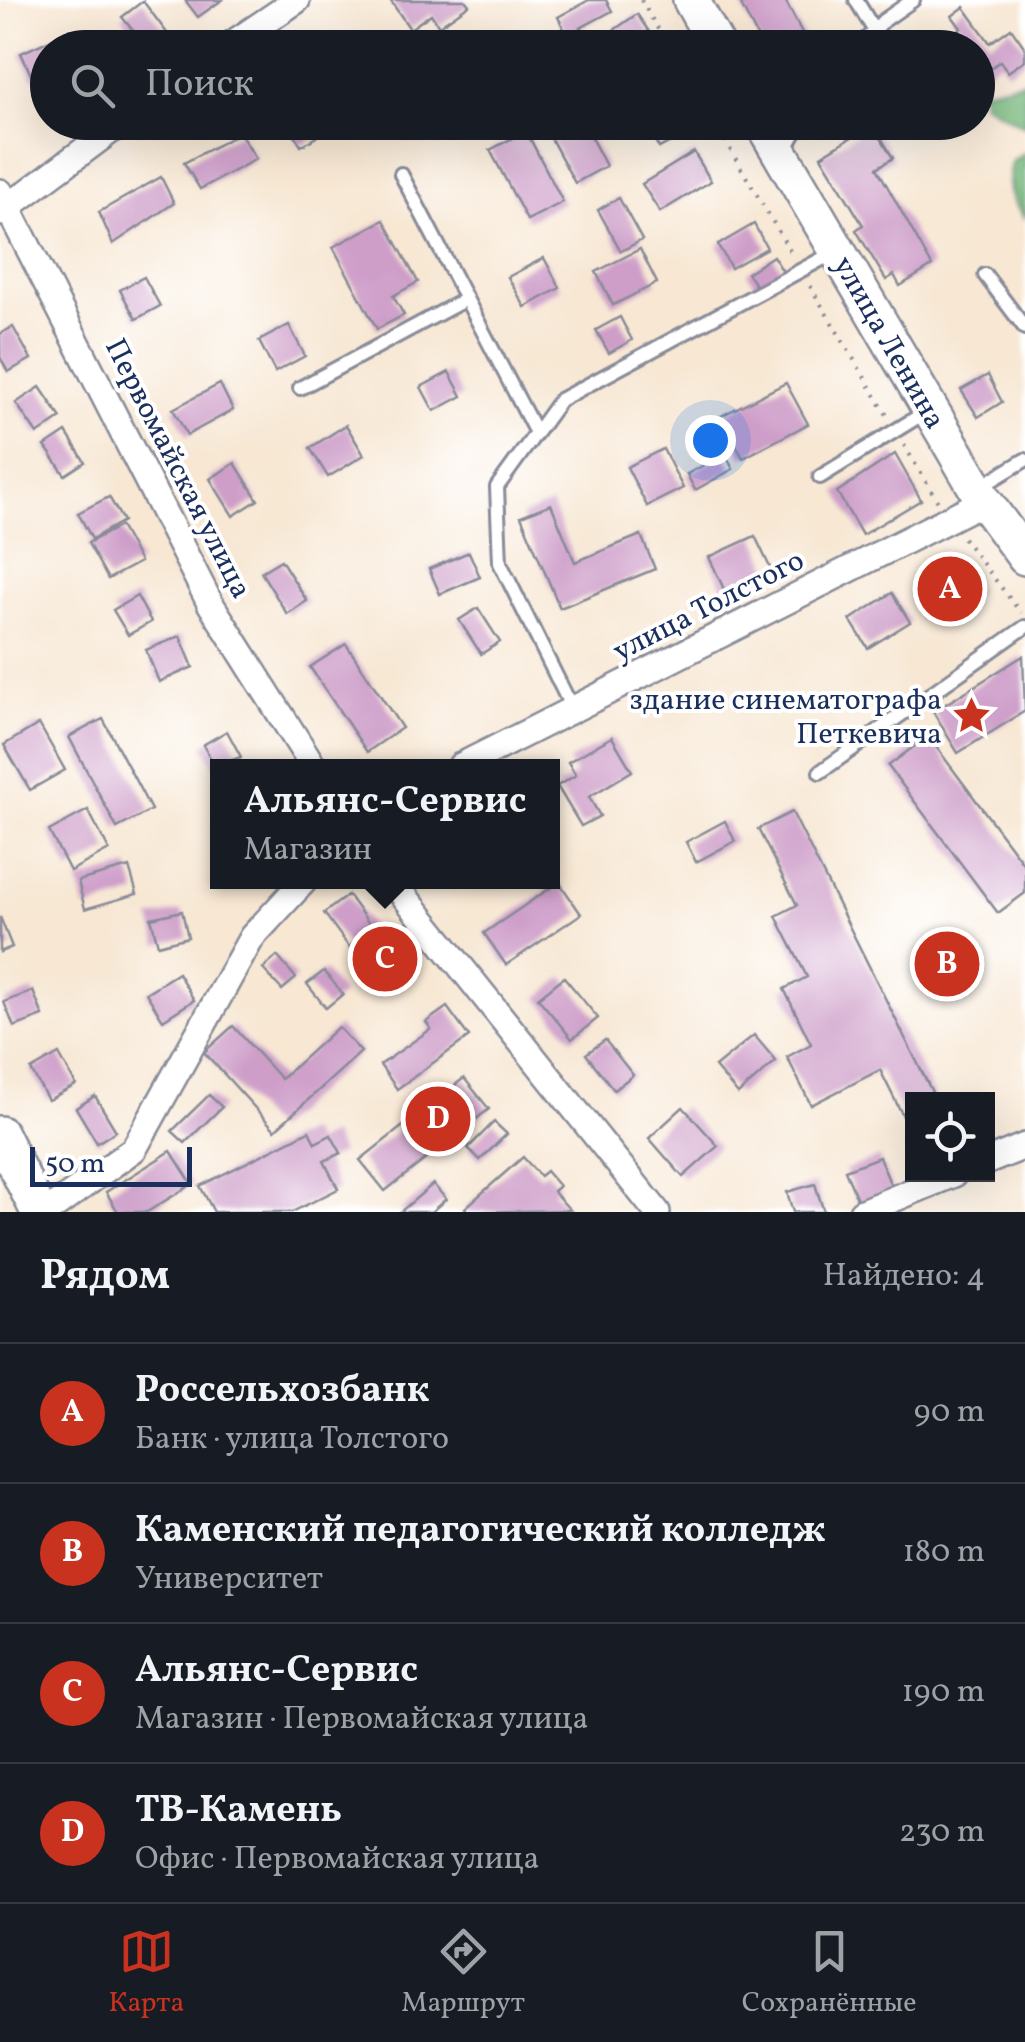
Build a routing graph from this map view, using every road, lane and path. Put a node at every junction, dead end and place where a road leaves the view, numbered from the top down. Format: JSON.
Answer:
{"nodes":[{"id":1,"x":297,"y":0,"type":"edge"},
{"id":2,"x":641,"y":0,"type":"edge"},
{"id":3,"x":856,"y":0,"type":"edge"},
{"id":4,"x":913,"y":0,"type":"edge"},
{"id":5,"x":693,"y":1,"type":"edge"},
{"id":6,"x":253,"y":30,"type":"edge"},
{"id":7,"x":658,"y":30,"type":"edge"},
{"id":8,"x":708,"y":30,"type":"edge"},
{"id":9,"x":874,"y":30,"type":"joint"},
{"id":10,"x":96,"y":140,"type":"edge"},
{"id":11,"x":725,"y":140,"type":"edge"},
{"id":12,"x":773,"y":140,"type":"edge"},
{"id":13,"x":791,"y":140,"type":"edge"},
{"id":14,"x":782,"y":156,"type":"junction"},
{"id":15,"x":401,"y":174,"type":"dead end"},
{"id":16,"x":3,"y":204,"type":"edge"},
{"id":17,"x":837,"y":250,"type":"junction"},
{"id":18,"x":801,"y":270,"type":"junction"},
{"id":19,"x":985,"y":275,"type":"dead end"},
{"id":20,"x":466,"y":299,"type":"junction"},
{"id":21,"x":1025,"y":328,"type":"edge"},
{"id":22,"x":300,"y":388,"type":"dead end"},
{"id":23,"x":930,"y":409,"type":"junction"},
{"id":24,"x":896,"y":430,"type":"junction"},
{"id":25,"x":535,"y":431,"type":"junction"},
{"id":26,"x":1025,"y":460,"type":"edge"},
{"id":27,"x":820,"y":477,"type":"dead end"},
{"id":28,"x":980,"y":495,"type":"junction"},
{"id":29,"x":948,"y":520,"type":"junction"},
{"id":30,"x":1025,"y":557,"type":"edge"},
{"id":31,"x":1025,"y":618,"type":"edge"},
{"id":32,"x":1025,"y":627,"type":"edge"},
{"id":33,"x":573,"y":710,"type":"junction"},
{"id":34,"x":309,"y":759,"type":"edge"},
{"id":35,"x":475,"y":759,"type":"edge"},
{"id":36,"x":820,"y":772,"type":"dead end"},
{"id":37,"x":297,"y":889,"type":"edge"},
{"id":38,"x":399,"y":889,"type":"edge"},
{"id":39,"x":0,"y":1134,"type":"edge"},
{"id":40,"x":1025,"y":1146,"type":"edge"},
{"id":41,"x":995,"y":1158,"type":"edge"},
{"id":42,"x":935,"y":1182,"type":"edge"},
{"id":43,"x":39,"y":1212,"type":"edge"},
{"id":44,"x":47,"y":1212,"type":"edge"},
{"id":45,"x":658,"y":1212,"type":"edge"},
{"id":46,"x":862,"y":1212,"type":"edge"}],
"edges":[{"from":1,"to":6,"type":"street"},
{"from":2,"to":7,"type":"path"},
{"from":3,"to":9,"type":"lane"},
{"from":4,"to":9,"type":"lane"},
{"from":5,"to":8,"type":"street"},
{"from":10,"to":16,"type":"street"},
{"from":11,"to":18,"type":"path"},
{"from":12,"to":14,"type":"street","name":"улица Ленина"},
{"from":13,"to":14,"type":"lane"},
{"from":14,"to":17,"type":"street","name":"улица Ленина"},
{"from":15,"to":20,"type":"lane"},
{"from":16,"to":34,"type":"street","name":"Первомайская улица"},
{"from":17,"to":18,"type":"lane"},
{"from":17,"to":23,"type":"street","name":"улица Ленина"},
{"from":18,"to":24,"type":"path"},
{"from":18,"to":25,"type":"lane"},
{"from":19,"to":21,"type":"lane"},
{"from":20,"to":22,"type":"lane"},
{"from":20,"to":25,"type":"lane"},
{"from":23,"to":24,"type":"lane"},
{"from":23,"to":28,"type":"street","name":"улица Ленина"},
{"from":24,"to":27,"type":"lane"},
{"from":24,"to":29,"type":"path"},
{"from":25,"to":33,"type":"lane"},
{"from":26,"to":28,"type":"lane"},
{"from":28,"to":29,"type":"street","name":"улица Толстого"},
{"from":28,"to":30,"type":"street","name":"улица Ленина"},
{"from":29,"to":31,"type":"path"},
{"from":29,"to":33,"type":"street","name":"улица Толстого"},
{"from":32,"to":36,"type":"lane"},
{"from":33,"to":35,"type":"street","name":"улица Толстого"},
{"from":37,"to":44,"type":"street"},
{"from":38,"to":45,"type":"street"},
{"from":39,"to":43,"type":"street"},
{"from":40,"to":41,"type":"street"},
{"from":42,"to":46,"type":"street"}]}
